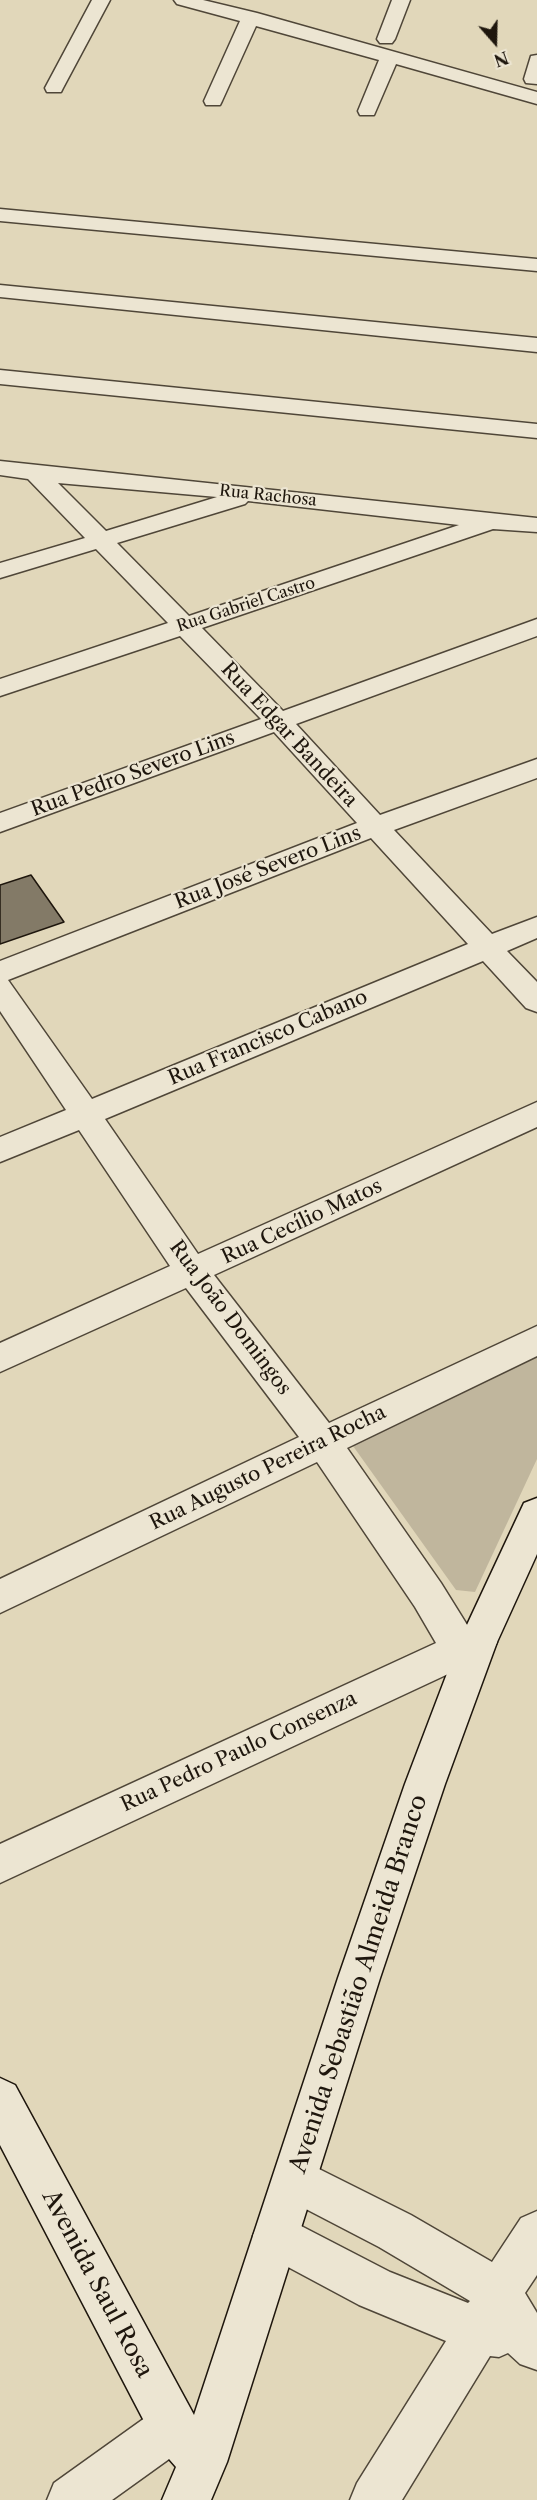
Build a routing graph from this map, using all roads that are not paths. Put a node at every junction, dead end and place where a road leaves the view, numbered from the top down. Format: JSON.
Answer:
{"nodes":[{"id":1,"x":101,"y":0,"type":"edge"},
{"id":2,"x":183,"y":0,"type":"edge"},
{"id":3,"x":401,"y":0,"type":"edge"},
{"id":4,"x":251,"y":5,"type":"edge"},
{"id":5,"x":324,"y":21,"type":"junction"},
{"id":6,"x":309,"y":34,"type":"junction"},
{"id":7,"x":388,"y":48,"type":"junction"},
{"id":8,"x":427,"y":49,"type":"dead end"},
{"id":9,"x":537,"y":60,"type":"edge"},
{"id":10,"x":511,"y":72,"type":"dead end"},
{"id":11,"x":535,"y":79,"type":"edge"},
{"id":12,"x":54,"y":88,"type":"dead end"},
{"id":13,"x":537,"y":98,"type":"edge"},
{"id":14,"x":213,"y":101,"type":"dead end"},
{"id":15,"x":367,"y":111,"type":"dead end"},
{"id":16,"x":0,"y":215,"type":"edge"},
{"id":17,"x":537,"y":265,"type":"edge"},
{"id":18,"x":0,"y":291,"type":"edge"},
{"id":19,"x":537,"y":345,"type":"edge"},
{"id":20,"x":0,"y":376,"type":"edge"},
{"id":21,"x":537,"y":430,"type":"edge"},
{"id":22,"x":0,"y":468,"type":"edge"},
{"id":23,"x":36,"y":474,"type":"junction"},
{"id":24,"x":253,"y":494,"type":"junction"},
{"id":25,"x":493,"y":522,"type":"junction"},
{"id":26,"x":537,"y":525,"type":"edge"},
{"id":27,"x":103,"y":540,"type":"junction"},
{"id":28,"x":0,"y":572,"type":"edge"},
{"id":29,"x":184,"y":625,"type":"junction"},
{"id":30,"x":537,"y":627,"type":"edge"},
{"id":31,"x":0,"y":688,"type":"edge"},
{"id":32,"x":278,"y":721,"type":"junction"},
{"id":33,"x":537,"y":768,"type":"edge"},
{"id":34,"x":0,"y":823,"type":"edge"},
{"id":35,"x":375,"y":828,"type":"junction"},
{"id":36,"x":537,"y":927,"type":"edge"},
{"id":37,"x":486,"y":948,"type":"junction"},
{"id":38,"x":0,"y":972,"type":"edge"},
{"id":39,"x":0,"y":988,"type":"edge"},
{"id":40,"x":537,"y":1001,"type":"edge"},
{"id":41,"x":87,"y":1113,"type":"junction"},
{"id":42,"x":537,"y":1114,"type":"edge"},
{"id":43,"x":0,"y":1150,"type":"edge"},
{"id":44,"x":192,"y":1272,"type":"junction"},
{"id":45,"x":537,"y":1340,"type":"edge"},
{"id":46,"x":0,"y":1358,"type":"edge"},
{"id":47,"x":323,"y":1442,"type":"junction"},
{"id":48,"x":537,"y":1514,"type":"edge"},
{"id":49,"x":0,"y":1597,"type":"edge"},
{"id":50,"x":469,"y":1645,"type":"junction"},
{"id":51,"x":0,"y":1864,"type":"edge"},
{"id":52,"x":3,"y":2113,"type":"edge"},
{"id":53,"x":295,"y":2179,"type":"junction"},
{"id":54,"x":537,"y":2234,"type":"edge"},
{"id":55,"x":276,"y":2236,"type":"junction"},
{"id":56,"x":489,"y":2311,"type":"junction"},
{"id":57,"x":531,"y":2342,"type":"edge"},
{"id":58,"x":173,"y":2427,"type":"junction"},
{"id":59,"x":195,"y":2481,"type":"edge"},
{"id":60,"x":71,"y":2500,"type":"edge"},
{"id":61,"x":374,"y":2500,"type":"edge"}],
"edges":[{"from":1,"to":12,"type":"street"},
{"from":2,"to":4,"type":"street"},
{"from":3,"to":7,"type":"street"},
{"from":4,"to":5,"type":"street"},
{"from":4,"to":6,"type":"street"},
{"from":4,"to":14,"type":"street"},
{"from":5,"to":6,"type":"street"},
{"from":5,"to":7,"type":"street"},
{"from":6,"to":7,"type":"street"},
{"from":7,"to":8,"type":"street"},
{"from":7,"to":13,"type":"street"},
{"from":7,"to":15,"type":"street"},
{"from":9,"to":11,"type":"street"},
{"from":10,"to":11,"type":"street"},
{"from":16,"to":17,"type":"street"},
{"from":18,"to":19,"type":"street"},
{"from":20,"to":21,"type":"street"},
{"from":22,"to":23,"type":"street","name":"Rua Rachosa"},
{"from":23,"to":24,"type":"street","name":"Rua Rachosa"},
{"from":23,"to":27,"type":"street","name":"Rua Edgar Bandeira"},
{"from":24,"to":25,"type":"street","name":"Rua Rachosa"},
{"from":24,"to":27,"type":"street"},
{"from":25,"to":26,"type":"street","name":"Rua Rachosa"},
{"from":25,"to":29,"type":"street","name":"Rua Gabriel Castro"},
{"from":27,"to":28,"type":"street"},
{"from":27,"to":29,"type":"street","name":"Rua Edgar Bandeira"},
{"from":29,"to":31,"type":"street","name":"Rua Gabriel Castro"},
{"from":29,"to":32,"type":"street","name":"Rua Edgar Bandeira"},
{"from":30,"to":32,"type":"street","name":"Rua Pedro Severo Lins"},
{"from":32,"to":34,"type":"street","name":"Rua Pedro Severo Lins"},
{"from":32,"to":35,"type":"street","name":"Rua Edgar Bandeira"},
{"from":33,"to":35,"type":"street","name":"Rua José Severo Lins"},
{"from":35,"to":37,"type":"street","name":"Rua Edgar Bandeira"},
{"from":35,"to":38,"type":"street","name":"Rua José Severo Lins"},
{"from":36,"to":37,"type":"street","name":"Rua Francisco Cabano"},
{"from":37,"to":40,"type":"street","name":"Rua Edgar Bandeira"},
{"from":37,"to":41,"type":"street","name":"Rua Francisco Cabano"},
{"from":39,"to":41,"type":"street","name":"Rua João Domingos"},
{"from":41,"to":43,"type":"street","name":"Rua Francisco Cabano"},
{"from":41,"to":44,"type":"street","name":"Rua João Domingos"},
{"from":42,"to":44,"type":"street","name":"Rua Cecílio Matos"},
{"from":44,"to":46,"type":"street","name":"Rua Cecílio Matos"},
{"from":44,"to":47,"type":"street","name":"Rua João Domingos"},
{"from":45,"to":47,"type":"street","name":"Rua Augusto Pereira Rocha"},
{"from":47,"to":49,"type":"street","name":"Rua Augusto Pereira Rocha"},
{"from":47,"to":50,"type":"street","name":"Rua João Domingos"},
{"from":48,"to":50,"type":"street","name":"Avenida Sebastião Almeida Branco"},
{"from":50,"to":51,"type":"street","name":"Rua Pedro Paulo Consenza"},
{"from":50,"to":53,"type":"street","name":"Avenida Sebastião Almeida Branco"},
{"from":52,"to":58,"type":"street","name":"Avenida Saul Rosa"},
{"from":53,"to":55,"type":"street","name":"Avenida Sebastião Almeida Branco"},
{"from":53,"to":56,"type":"street"},
{"from":54,"to":56,"type":"street"},
{"from":55,"to":56,"type":"street"},
{"from":55,"to":59,"type":"street","name":"Avenida Sebastião Almeida Branco"},
{"from":56,"to":57,"type":"street"},
{"from":56,"to":61,"type":"street"},
{"from":58,"to":59,"type":"street","name":"Avenida Saul Rosa"},
{"from":58,"to":60,"type":"street"}]}
